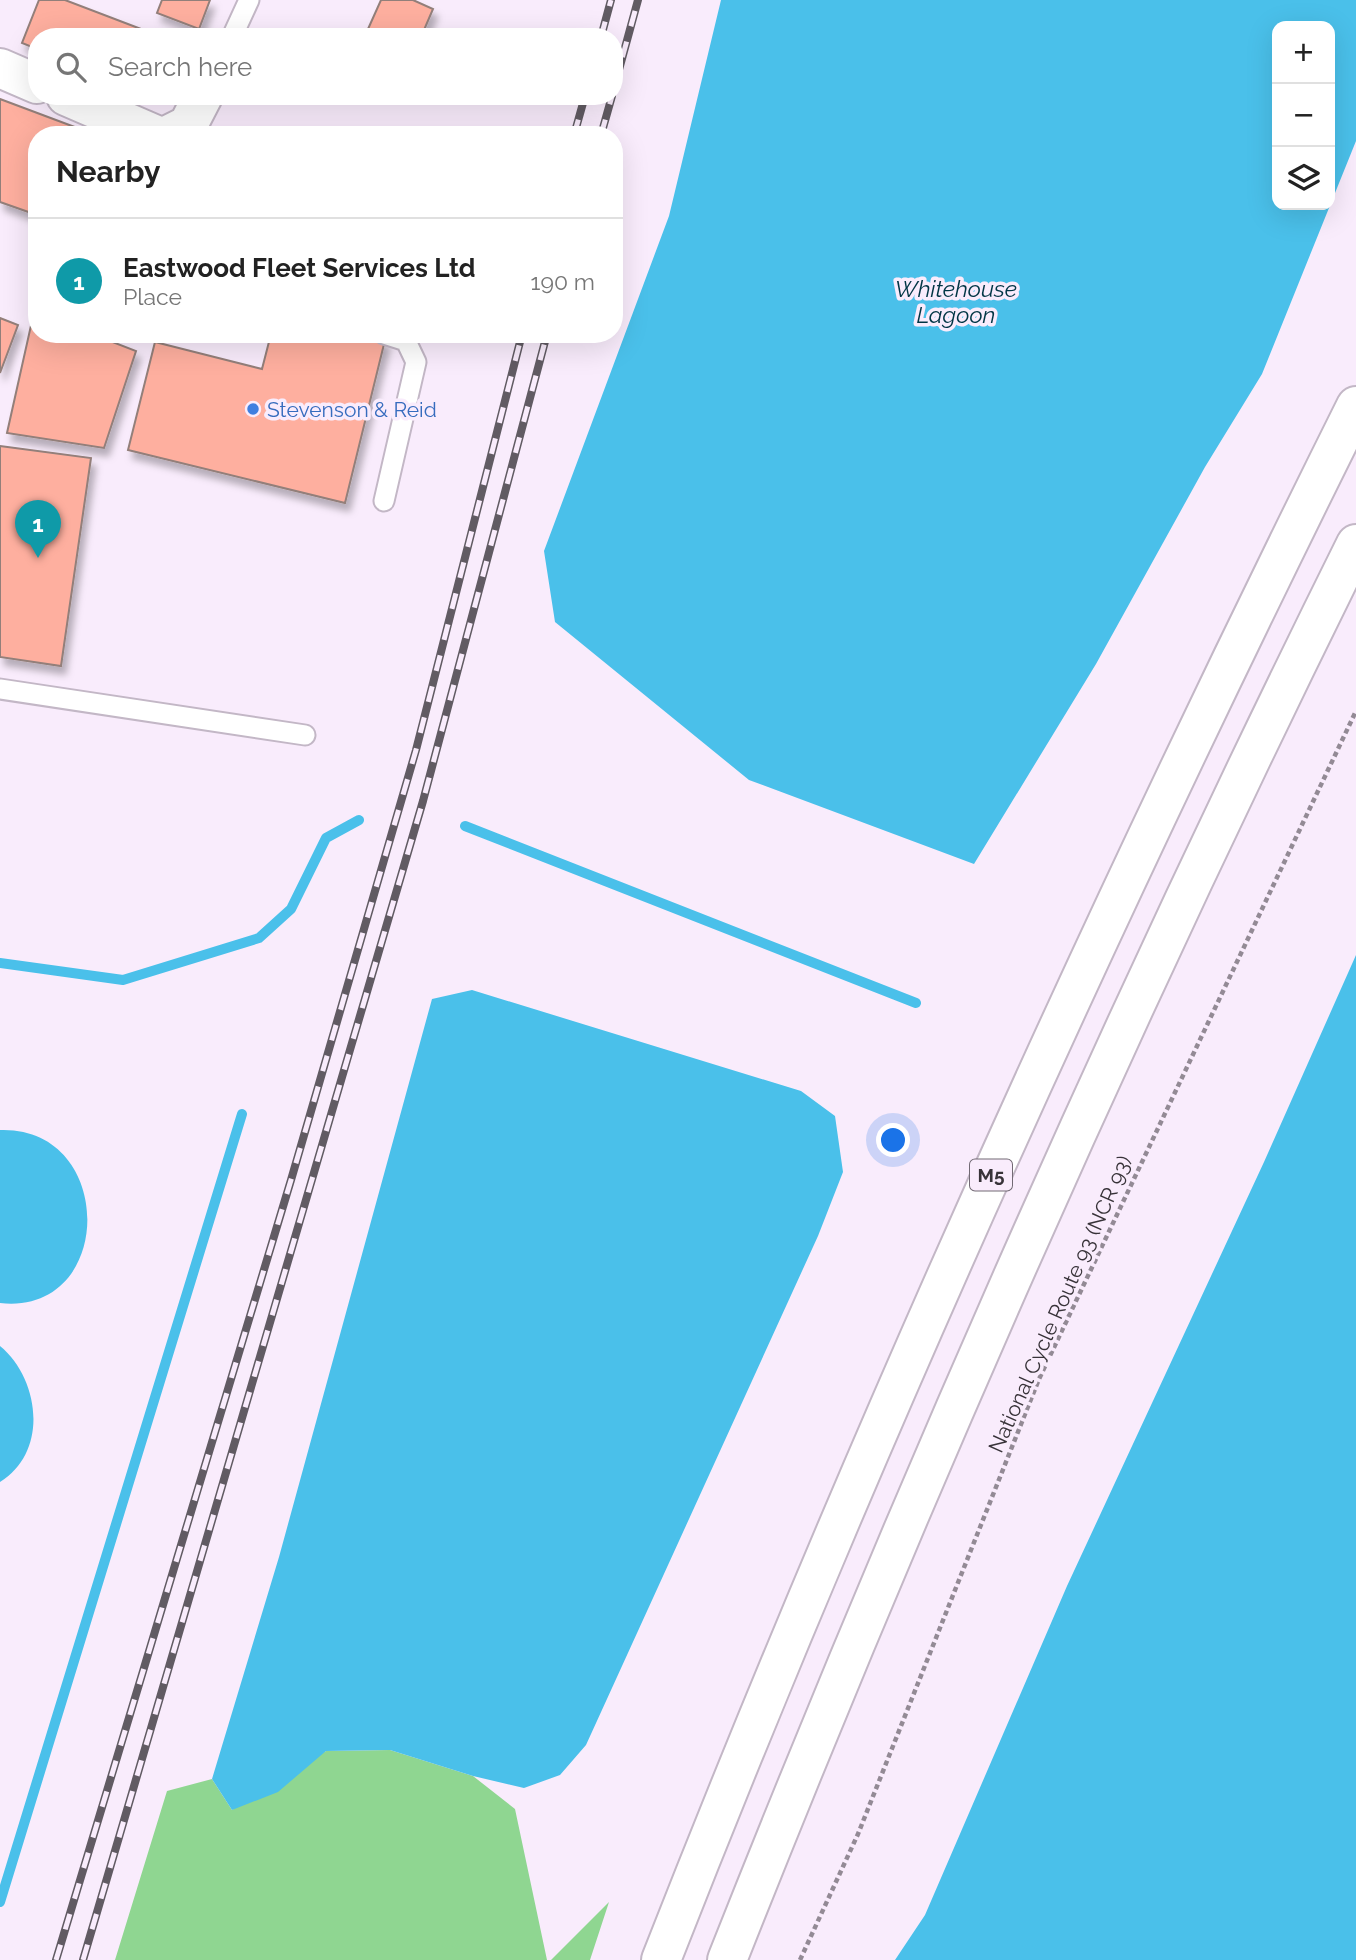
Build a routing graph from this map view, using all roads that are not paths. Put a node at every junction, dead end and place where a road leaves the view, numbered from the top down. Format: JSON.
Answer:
{"nodes":[{"id":1,"x":249,"y":0,"type":"edge"},
{"id":2,"x":236,"y":28,"type":"edge"},
{"id":3,"x":0,"y":68,"type":"edge"},
{"id":4,"x":28,"y":79,"type":"edge"},
{"id":5,"x":87,"y":105,"type":"edge"},
{"id":6,"x":198,"y":105,"type":"edge"},
{"id":7,"x":135,"y":126,"type":"edge"},
{"id":8,"x":186,"y":126,"type":"edge"},
{"id":9,"x":407,"y":343,"type":"edge"},
{"id":10,"x":1356,"y":406,"type":"edge"},
{"id":11,"x":384,"y":501,"type":"dead end"},
{"id":12,"x":1356,"y":544,"type":"edge"},
{"id":13,"x":0,"y":689,"type":"edge"},
{"id":14,"x":305,"y":735,"type":"dead end"},
{"id":15,"x":661,"y":1960,"type":"edge"},
{"id":16,"x":727,"y":1960,"type":"edge"}],
"edges":[{"from":1,"to":2,"type":"lane"},
{"from":3,"to":4,"type":"main road"},
{"from":5,"to":7,"type":"main road"},
{"from":6,"to":8,"type":"main road"},
{"from":9,"to":11,"type":"lane"},
{"from":10,"to":15,"type":"main road","number":"M5"},
{"from":12,"to":16,"type":"main road"},
{"from":13,"to":14,"type":"lane"}]}
